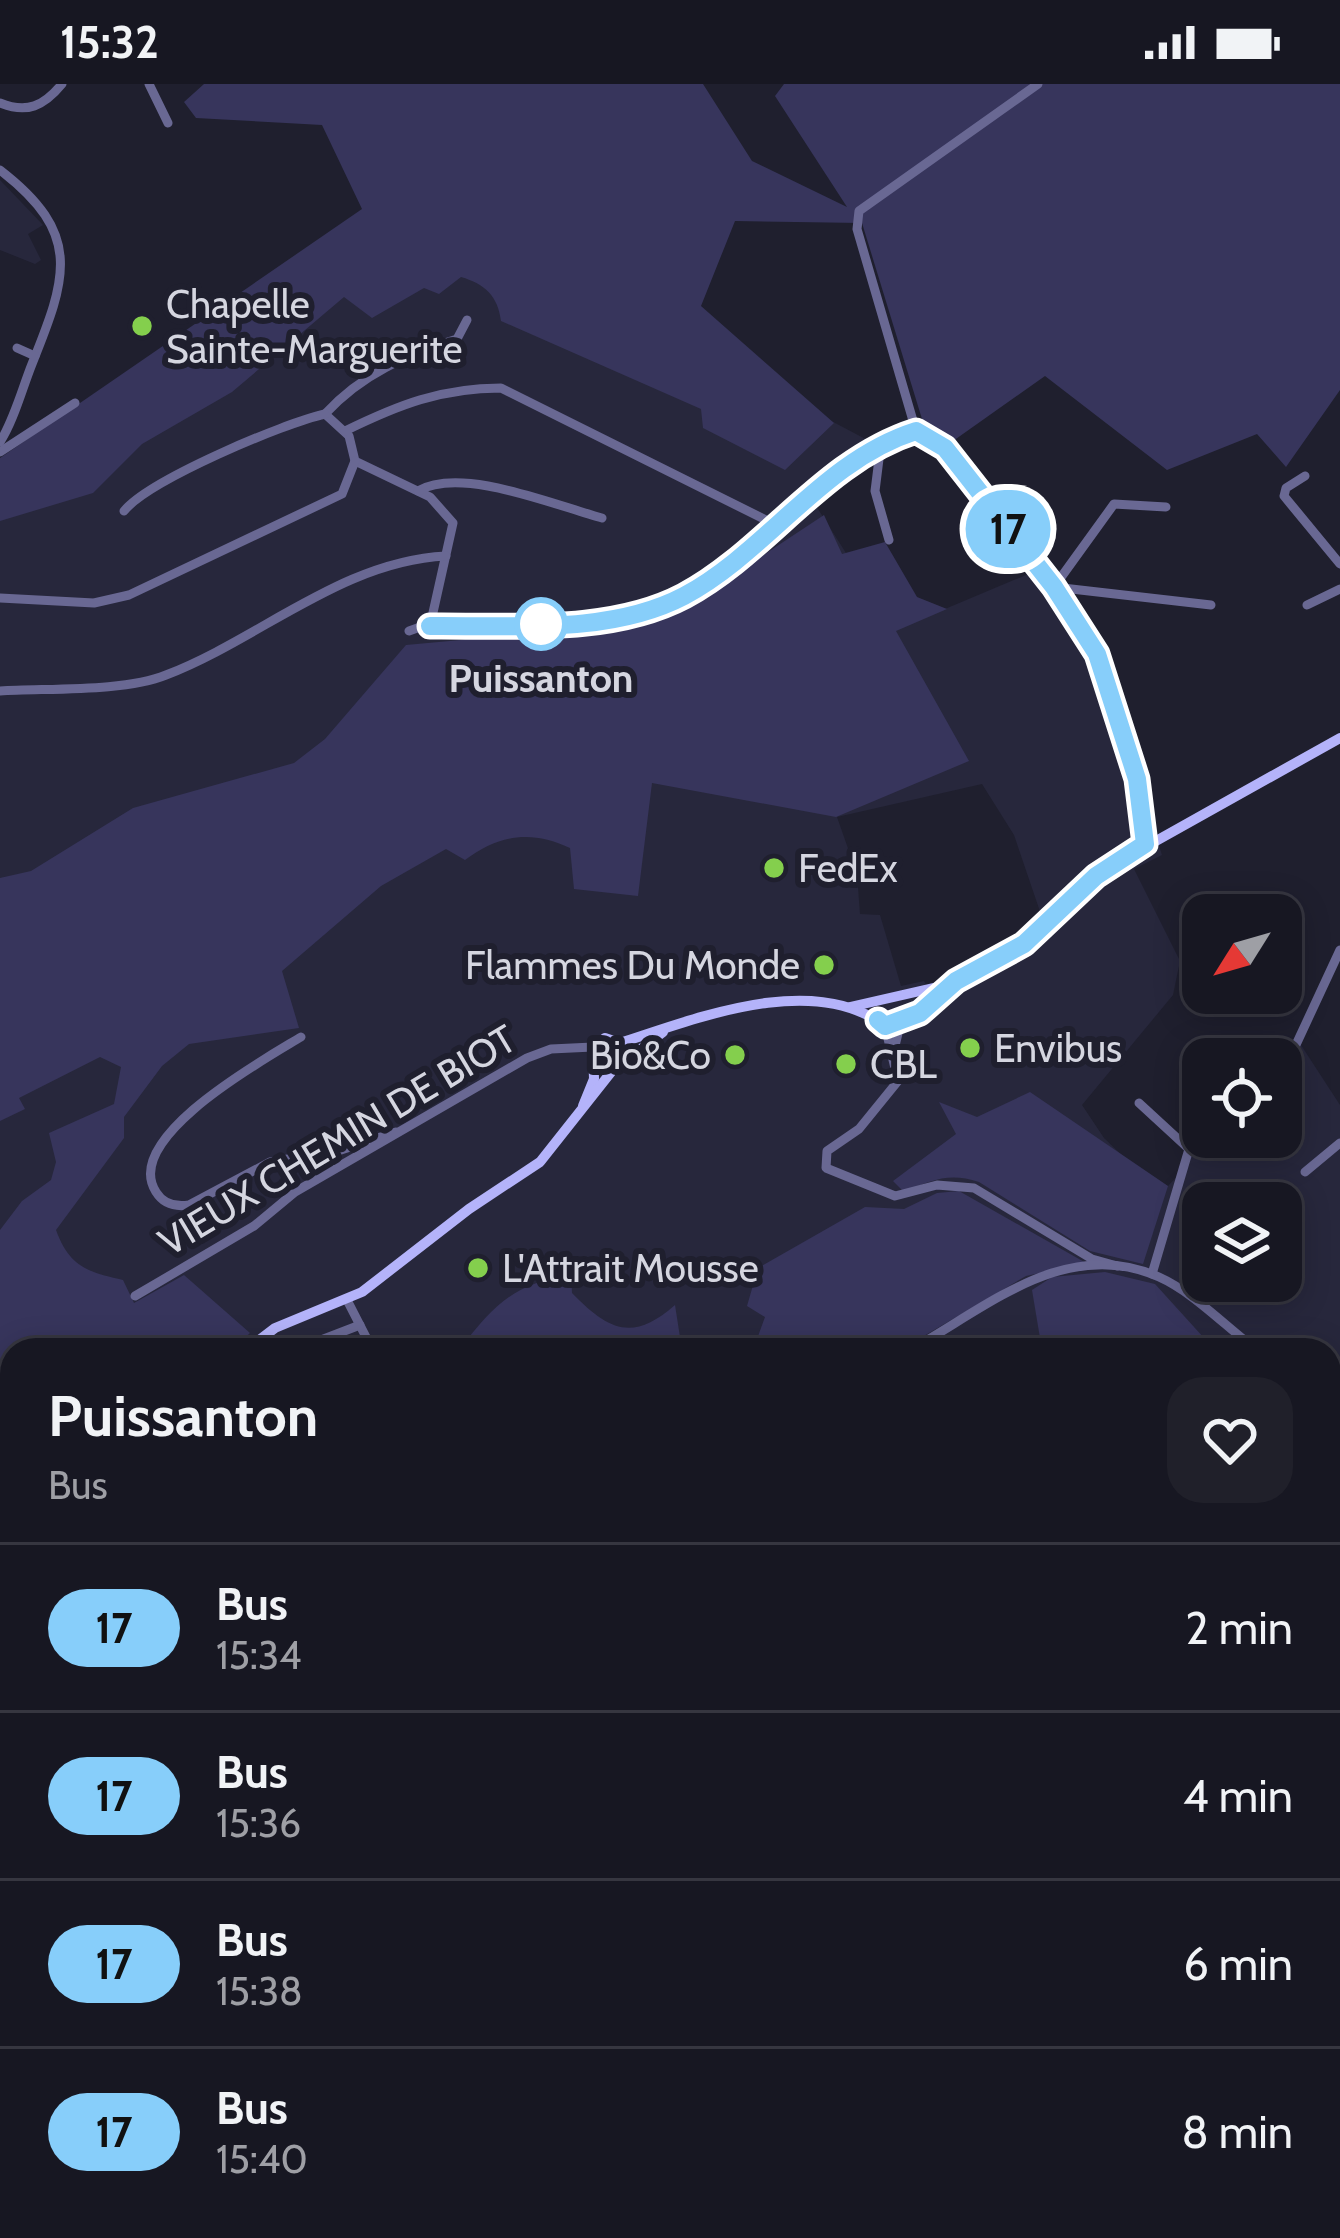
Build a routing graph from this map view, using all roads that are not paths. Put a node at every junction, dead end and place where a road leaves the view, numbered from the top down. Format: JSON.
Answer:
{"nodes":[{"id":1,"x":62,"y":84,"type":"edge"},
{"id":2,"x":149,"y":84,"type":"edge"},
{"id":3,"x":1038,"y":84,"type":"edge"},
{"id":4,"x":0,"y":103,"type":"edge"},
{"id":5,"x":168,"y":123,"type":"dead end"},
{"id":6,"x":0,"y":170,"type":"edge"},
{"id":7,"x":467,"y":320,"type":"dead end"},
{"id":8,"x":17,"y":348,"type":"dead end"},
{"id":9,"x":35,"y":356,"type":"junction"},
{"id":10,"x":75,"y":403,"type":"dead end"},
{"id":11,"x":326,"y":414,"type":"junction"},
{"id":12,"x":3,"y":429,"type":"edge"},
{"id":13,"x":345,"y":430,"type":"junction"},
{"id":14,"x":916,"y":431,"type":"junction"},
{"id":15,"x":0,"y":442,"type":"edge"},
{"id":16,"x":880,"y":442,"type":"junction"},
{"id":17,"x":0,"y":452,"type":"edge"},
{"id":18,"x":356,"y":461,"type":"junction"},
{"id":19,"x":1305,"y":476,"type":"dead end"},
{"id":20,"x":418,"y":491,"type":"junction"},
{"id":21,"x":1166,"y":507,"type":"dead end"},
{"id":22,"x":124,"y":511,"type":"dead end"},
{"id":23,"x":602,"y":518,"type":"dead end"},
{"id":24,"x":774,"y":524,"type":"junction"},
{"id":25,"x":889,"y":540,"type":"dead end"},
{"id":26,"x":446,"y":556,"type":"junction"},
{"id":27,"x":1340,"y":563,"type":"edge"},
{"id":28,"x":1054,"y":587,"type":"junction"},
{"id":29,"x":1340,"y":589,"type":"edge"},
{"id":30,"x":0,"y":598,"type":"edge"},
{"id":31,"x":1211,"y":605,"type":"dead end"},
{"id":32,"x":1307,"y":605,"type":"dead end"},
{"id":33,"x":430,"y":626,"type":"junction"},
{"id":34,"x":410,"y":631,"type":"dead end"},
{"id":35,"x":0,"y":691,"type":"edge"},
{"id":36,"x":1340,"y":738,"type":"edge"},
{"id":37,"x":1340,"y":750,"type":"edge"},
{"id":38,"x":1311,"y":754,"type":"junction"},
{"id":39,"x":1145,"y":844,"type":"junction"},
{"id":40,"x":1340,"y":950,"type":"edge"},
{"id":41,"x":956,"y":981,"type":"junction"},
{"id":42,"x":917,"y":991,"type":"junction"},
{"id":43,"x":881,"y":1002,"type":"junction"},
{"id":44,"x":926,"y":1006,"type":"junction"},
{"id":45,"x":848,"y":1008,"type":"junction"},
{"id":46,"x":901,"y":1021,"type":"junction"},
{"id":47,"x":881,"y":1023,"type":"junction"},
{"id":48,"x":676,"y":1024,"type":"junction"},
{"id":49,"x":301,"y":1037,"type":"dead end"},
{"id":50,"x":1299,"y":1038,"type":"edge"},
{"id":51,"x":620,"y":1043,"type":"junction"},
{"id":52,"x":893,"y":1050,"type":"junction"},
{"id":53,"x":593,"y":1056,"type":"junction"},
{"id":54,"x":623,"y":1061,"type":"junction"},
{"id":55,"x":612,"y":1071,"type":"junction"},
{"id":56,"x":1139,"y":1103,"type":"dead end"},
{"id":57,"x":582,"y":1109,"type":"junction"},
{"id":58,"x":423,"y":1120,"type":"junction"},
{"id":59,"x":1182,"y":1143,"type":"edge"},
{"id":60,"x":1340,"y":1143,"type":"edge"},
{"id":61,"x":1186,"y":1158,"type":"edge"},
{"id":62,"x":1305,"y":1172,"type":"dead end"},
{"id":63,"x":1117,"y":1266,"type":"junction"},
{"id":64,"x":1152,"y":1274,"type":"junction"},
{"id":65,"x":134,"y":1296,"type":"dead end"},
{"id":66,"x":347,"y":1300,"type":"junction"},
{"id":67,"x":360,"y":1325,"type":"junction"},
{"id":68,"x":262,"y":1338,"type":"edge"},
{"id":69,"x":326,"y":1338,"type":"edge"},
{"id":70,"x":362,"y":1338,"type":"edge"},
{"id":71,"x":928,"y":1338,"type":"edge"},
{"id":72,"x":1240,"y":1338,"type":"edge"}],
"edges":[{"from":1,"to":4,"type":"street"},
{"from":2,"to":5,"type":"street"},
{"from":3,"to":14,"type":"street"},
{"from":6,"to":9,"type":"street"},
{"from":7,"to":11,"type":"street"},
{"from":8,"to":9,"type":"street"},
{"from":9,"to":12,"type":"street"},
{"from":10,"to":17,"type":"street"},
{"from":11,"to":13,"type":"street"},
{"from":11,"to":22,"type":"street"},
{"from":12,"to":15,"type":"street"},
{"from":13,"to":18,"type":"street"},
{"from":13,"to":24,"type":"street"},
{"from":14,"to":16,"type":"street"},
{"from":14,"to":28,"type":"street"},
{"from":16,"to":24,"type":"street"},
{"from":16,"to":25,"type":"street"},
{"from":18,"to":20,"type":"street"},
{"from":18,"to":30,"type":"street"},
{"from":19,"to":27,"type":"street"},
{"from":20,"to":23,"type":"street"},
{"from":20,"to":26,"type":"street"},
{"from":21,"to":28,"type":"street"},
{"from":24,"to":33,"type":"street"},
{"from":26,"to":33,"type":"street"},
{"from":26,"to":35,"type":"street"},
{"from":28,"to":31,"type":"street"},
{"from":28,"to":39,"type":"street"},
{"from":29,"to":32,"type":"street"},
{"from":33,"to":34,"type":"street"},
{"from":36,"to":38,"type":"main road"},
{"from":37,"to":38,"type":"main road"},
{"from":38,"to":39,"type":"main road"},
{"from":39,"to":41,"type":"main road"},
{"from":40,"to":50,"type":"street"},
{"from":41,"to":42,"type":"main road"},
{"from":41,"to":44,"type":"main road"},
{"from":42,"to":43,"type":"main road"},
{"from":42,"to":44,"type":"main road"},
{"from":43,"to":45,"type":"main road"},
{"from":43,"to":47,"type":"main road"},
{"from":44,"to":46,"type":"main road"},
{"from":45,"to":47,"type":"main road"},
{"from":45,"to":48,"type":"main road"},
{"from":46,"to":47,"type":"main road"},
{"from":46,"to":52,"type":"street"},
{"from":47,"to":52,"type":"street"},
{"from":48,"to":51,"type":"main road"},
{"from":48,"to":54,"type":"main road"},
{"from":49,"to":58,"type":"street"},
{"from":51,"to":53,"type":"main road"},
{"from":51,"to":54,"type":"main road"},
{"from":52,"to":63,"type":"street"},
{"from":53,"to":55,"type":"main road"},
{"from":53,"to":57,"type":"main road"},
{"from":53,"to":58,"type":"street","name":"VIEUX CHEMIN DE BIOT"},
{"from":54,"to":55,"type":"main road"},
{"from":55,"to":57,"type":"main road"},
{"from":56,"to":59,"type":"street"},
{"from":57,"to":66,"type":"main road"},
{"from":58,"to":65,"type":"street","name":"VIEUX CHEMIN DE BIOT"},
{"from":60,"to":62,"type":"street"},
{"from":61,"to":64,"type":"street"},
{"from":63,"to":64,"type":"street"},
{"from":63,"to":71,"type":"street"},
{"from":64,"to":72,"type":"street"},
{"from":66,"to":67,"type":"street"},
{"from":66,"to":68,"type":"main road"},
{"from":67,"to":69,"type":"street"},
{"from":67,"to":70,"type":"street"}]}
